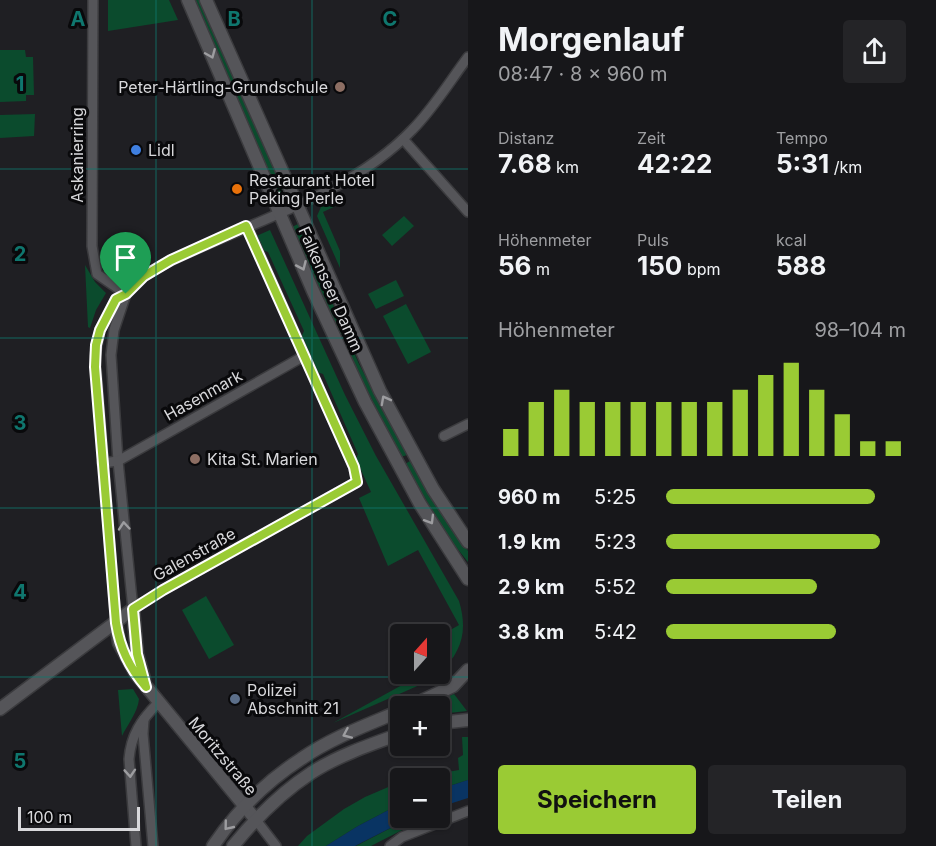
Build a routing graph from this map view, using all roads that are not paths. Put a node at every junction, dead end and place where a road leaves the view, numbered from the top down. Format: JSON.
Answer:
{"nodes":[{"id":1,"x":90,"y":0,"type":"edge"},
{"id":2,"x":188,"y":0,"type":"edge"},
{"id":3,"x":206,"y":0,"type":"edge"},
{"id":4,"x":468,"y":57,"type":"edge"},
{"id":5,"x":403,"y":139,"type":"junction"},
{"id":6,"x":296,"y":205,"type":"junction"},
{"id":7,"x":468,"y":212,"type":"edge"},
{"id":8,"x":279,"y":213,"type":"junction"},
{"id":9,"x":246,"y":226,"type":"junction"},
{"id":10,"x":126,"y":294,"type":"junction"},
{"id":11,"x":111,"y":344,"type":"junction"},
{"id":12,"x":96,"y":345,"type":"junction"},
{"id":13,"x":304,"y":356,"type":"junction"},
{"id":14,"x":468,"y":424,"type":"edge"},
{"id":15,"x":444,"y":436,"type":"dead end"},
{"id":16,"x":118,"y":461,"type":"junction"},
{"id":17,"x":102,"y":464,"type":"junction"},
{"id":18,"x":468,"y":542,"type":"edge"},
{"id":19,"x":468,"y":579,"type":"edge"},
{"id":20,"x":133,"y":609,"type":"junction"},
{"id":21,"x":116,"y":623,"type":"junction"},
{"id":22,"x":468,"y":670,"type":"edge"},
{"id":23,"x":146,"y":687,"type":"junction"},
{"id":24,"x":432,"y":696,"type":"edge"},
{"id":25,"x":158,"y":703,"type":"junction"},
{"id":26,"x":0,"y":710,"type":"edge"},
{"id":27,"x":390,"y":715,"type":"edge"},
{"id":28,"x":144,"y":719,"type":"junction"},
{"id":29,"x":468,"y":720,"type":"edge"},
{"id":30,"x":450,"y":722,"type":"edge"},
{"id":31,"x":390,"y":738,"type":"edge"},
{"id":32,"x":244,"y":807,"type":"junction"},
{"id":33,"x":468,"y":811,"type":"edge"},
{"id":34,"x":256,"y":820,"type":"junction"},
{"id":35,"x":136,"y":846,"type":"edge"},
{"id":36,"x":153,"y":846,"type":"edge"},
{"id":37,"x":213,"y":846,"type":"edge"},
{"id":38,"x":233,"y":846,"type":"edge"},
{"id":39,"x":276,"y":846,"type":"edge"},
{"id":40,"x":390,"y":846,"type":"edge"}],
"edges":[{"from":1,"to":10,"type":"street","name":"Askanierring"},
{"from":2,"to":8,"type":"main road","name":"Falkenseer Damm","one_way":true},
{"from":3,"to":6,"type":"main road","name":"Falkenseer Damm"},
{"from":4,"to":5,"type":"street"},
{"from":5,"to":6,"type":"street"},
{"from":5,"to":7,"type":"street"},
{"from":6,"to":8,"type":"street"},
{"from":18,"to":6,"type":"main road","name":"Falkenseer Damm","one_way":true},
{"from":8,"to":9,"type":"street"},
{"from":8,"to":19,"type":"main road","name":"Falkenseer Damm","one_way":true},
{"from":9,"to":10,"type":"street"},
{"from":9,"to":13,"type":"street"},
{"from":10,"to":11,"type":"street"},
{"from":10,"to":12,"type":"street"},
{"from":11,"to":12,"type":"street"},
{"from":11,"to":16,"type":"street"},
{"from":12,"to":17,"type":"street"},
{"from":13,"to":16,"type":"street","name":"Hasenmark"},
{"from":13,"to":20,"type":"street","name":"Galenstraße"},
{"from":14,"to":15,"type":"street"},
{"from":16,"to":17,"type":"street","name":"Hasenmark"},
{"from":20,"to":16,"type":"street","one_way":true},
{"from":17,"to":21,"type":"street"},
{"from":20,"to":21,"type":"main road","name":"Galenstraße"},
{"from":20,"to":23,"type":"main road","name":"Moritzstraße"},
{"from":21,"to":23,"type":"main road","name":"Moritzstraße"},
{"from":21,"to":26,"type":"main road","name":"Galenstraße"},
{"from":22,"to":24,"type":"main road"},
{"from":23,"to":25,"type":"main road","name":"Moritzstraße"},
{"from":25,"to":28,"type":"street"},
{"from":25,"to":32,"type":"main road","name":"Moritzstraße"},
{"from":27,"to":32,"type":"main road","one_way":true},
{"from":28,"to":35,"type":"street","one_way":true},
{"from":28,"to":36,"type":"street"},
{"from":29,"to":30,"type":"main road"},
{"from":31,"to":34,"type":"main road"},
{"from":32,"to":34,"type":"main road","name":"Moritzstraße"},
{"from":32,"to":37,"type":"main road","one_way":true},
{"from":33,"to":40,"type":"street"},
{"from":34,"to":38,"type":"main road"},
{"from":34,"to":39,"type":"street","name":"Moritzstraße"}]}
